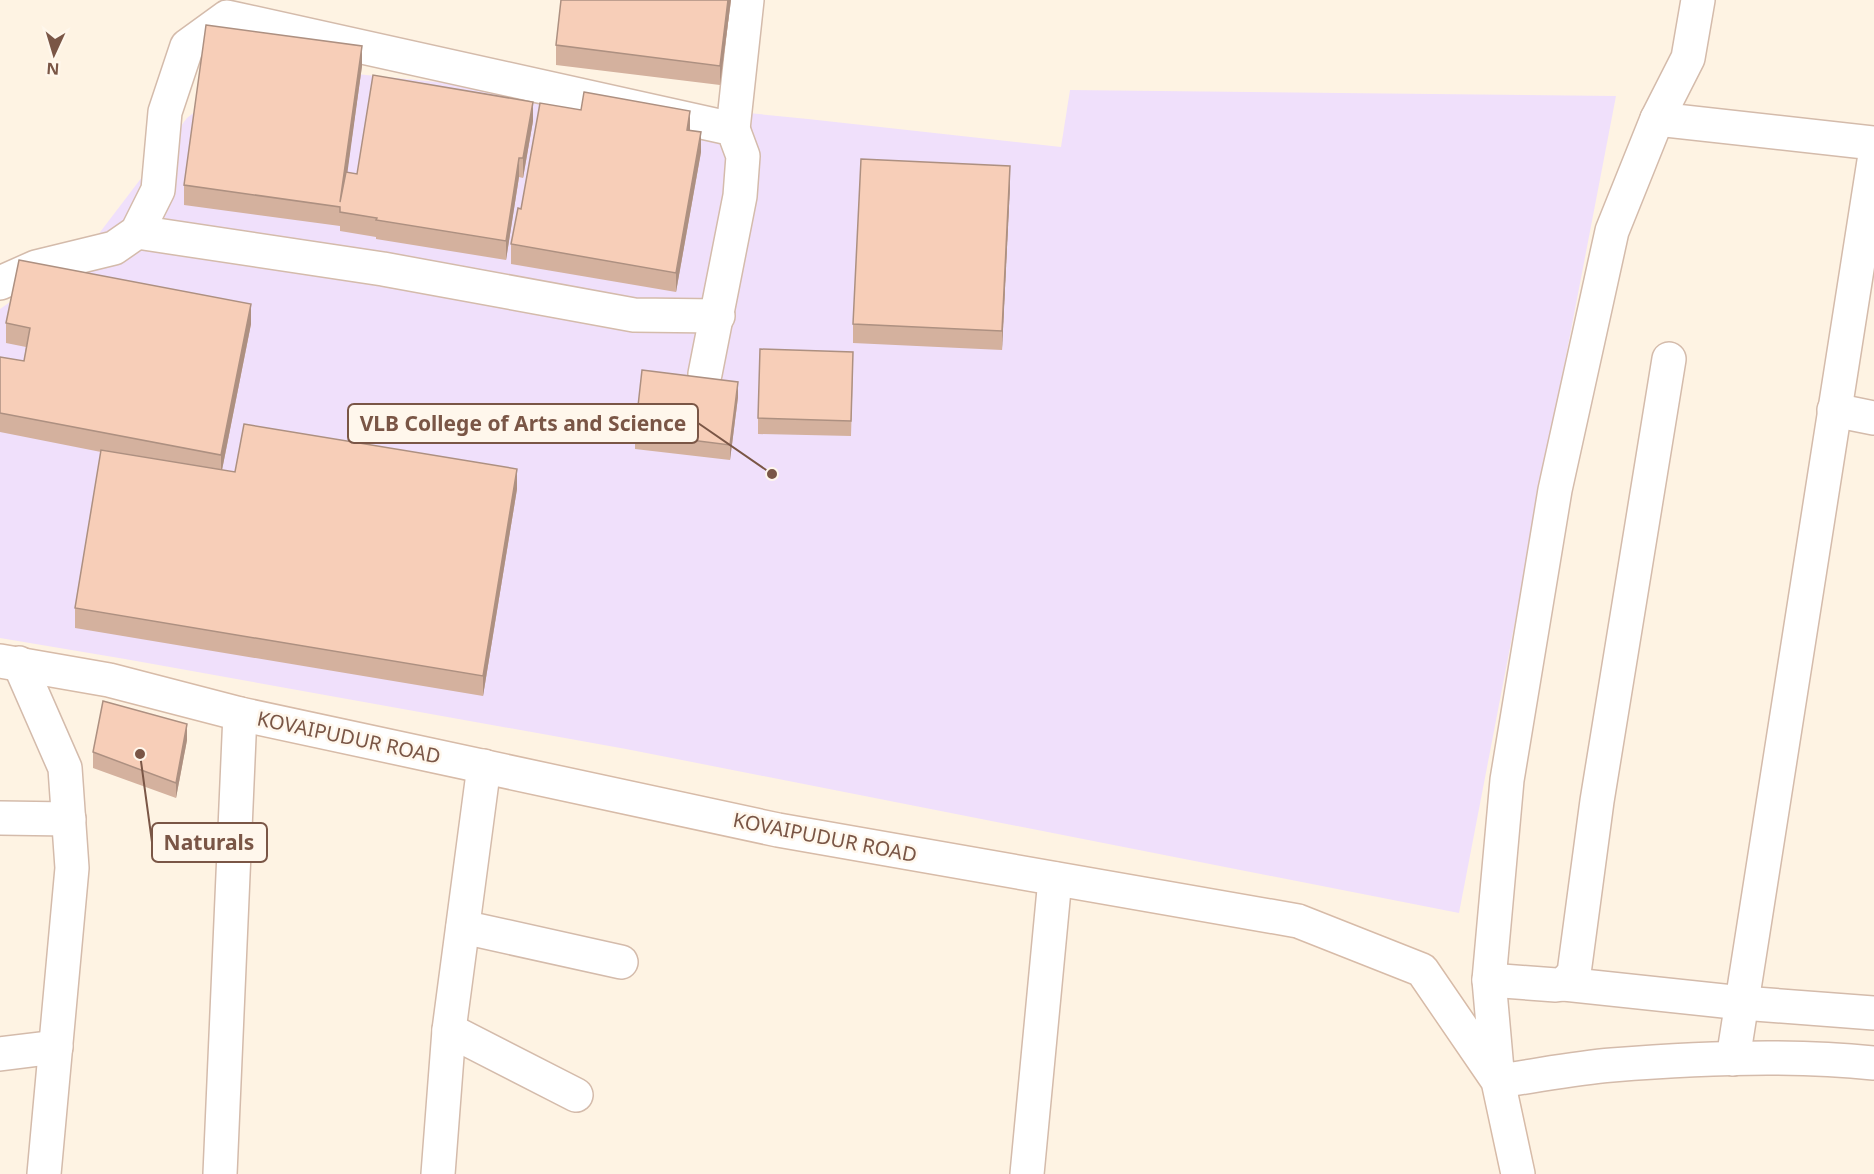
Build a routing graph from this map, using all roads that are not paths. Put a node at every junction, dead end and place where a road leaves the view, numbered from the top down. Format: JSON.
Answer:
{"nodes":[{"id":1,"x":747,"y":0,"type":"edge"},
{"id":2,"x":1698,"y":0,"type":"edge"},
{"id":3,"x":227,"y":9,"type":"edge"},
{"id":4,"x":1658,"y":119,"type":"junction"},
{"id":5,"x":733,"y":129,"type":"junction"},
{"id":6,"x":1874,"y":143,"type":"edge"},
{"id":7,"x":1874,"y":161,"type":"edge"},
{"id":8,"x":137,"y":232,"type":"junction"},
{"id":9,"x":0,"y":283,"type":"edge"},
{"id":10,"x":718,"y":316,"type":"junction"},
{"id":11,"x":1861,"y":326,"type":"edge"},
{"id":12,"x":1670,"y":359,"type":"dead end"},
{"id":13,"x":705,"y":374,"type":"dead end"},
{"id":14,"x":1834,"y":410,"type":"junction"},
{"id":15,"x":1874,"y":418,"type":"edge"},
{"id":16,"x":10,"y":662,"type":"edge"},
{"id":17,"x":240,"y":714,"type":"junction"},
{"id":18,"x":484,"y":766,"type":"junction"},
{"id":19,"x":0,"y":818,"type":"edge"},
{"id":20,"x":69,"y":819,"type":"junction"},
{"id":21,"x":1055,"y":879,"type":"junction"},
{"id":22,"x":463,"y":927,"type":"junction"},
{"id":23,"x":621,"y":962,"type":"dead end"},
{"id":24,"x":1490,"y":980,"type":"junction"},
{"id":25,"x":1564,"y":984,"type":"junction"},
{"id":26,"x":1742,"y":1003,"type":"junction"},
{"id":27,"x":1874,"y":1013,"type":"edge"},
{"id":28,"x":450,"y":1030,"type":"junction"},
{"id":29,"x":56,"y":1047,"type":"junction"},
{"id":30,"x":0,"y":1054,"type":"edge"},
{"id":31,"x":1733,"y":1059,"type":"junction"},
{"id":32,"x":1874,"y":1064,"type":"edge"},
{"id":33,"x":1498,"y":1082,"type":"junction"},
{"id":34,"x":576,"y":1095,"type":"dead end"},
{"id":35,"x":44,"y":1174,"type":"edge"},
{"id":36,"x":220,"y":1174,"type":"edge"},
{"id":37,"x":438,"y":1174,"type":"edge"},
{"id":38,"x":1027,"y":1174,"type":"edge"},
{"id":39,"x":1518,"y":1174,"type":"edge"}],
"edges":[{"from":1,"to":5,"type":"street"},
{"from":2,"to":4,"type":"street"},
{"from":3,"to":5,"type":"street"},
{"from":3,"to":8,"type":"street"},
{"from":4,"to":6,"type":"street"},
{"from":4,"to":24,"type":"street"},
{"from":5,"to":10,"type":"street"},
{"from":7,"to":11,"type":"street"},
{"from":8,"to":9,"type":"street"},
{"from":8,"to":10,"type":"street"},
{"from":10,"to":13,"type":"street"},
{"from":11,"to":14,"type":"street"},
{"from":12,"to":25,"type":"street"},
{"from":14,"to":15,"type":"street"},
{"from":14,"to":26,"type":"street"},
{"from":16,"to":17,"type":"street","name":"KOVAIPUDUR ROAD"},
{"from":16,"to":20,"type":"street"},
{"from":17,"to":18,"type":"street","name":"KOVAIPUDUR ROAD"},
{"from":17,"to":36,"type":"street"},
{"from":18,"to":21,"type":"street","name":"KOVAIPUDUR ROAD"},
{"from":18,"to":22,"type":"street"},
{"from":19,"to":20,"type":"street"},
{"from":20,"to":29,"type":"street"},
{"from":21,"to":33,"type":"street","name":"KOVAIPUDUR ROAD"},
{"from":21,"to":38,"type":"street"},
{"from":22,"to":23,"type":"street"},
{"from":22,"to":28,"type":"street"},
{"from":24,"to":25,"type":"street"},
{"from":24,"to":33,"type":"street"},
{"from":25,"to":26,"type":"street"},
{"from":26,"to":27,"type":"street"},
{"from":26,"to":31,"type":"street"},
{"from":28,"to":34,"type":"street"},
{"from":28,"to":37,"type":"street"},
{"from":29,"to":30,"type":"street"},
{"from":29,"to":35,"type":"street"},
{"from":31,"to":32,"type":"street"},
{"from":31,"to":33,"type":"street"},
{"from":33,"to":39,"type":"street","name":"KOVAIPUDUR ROAD"}]}
